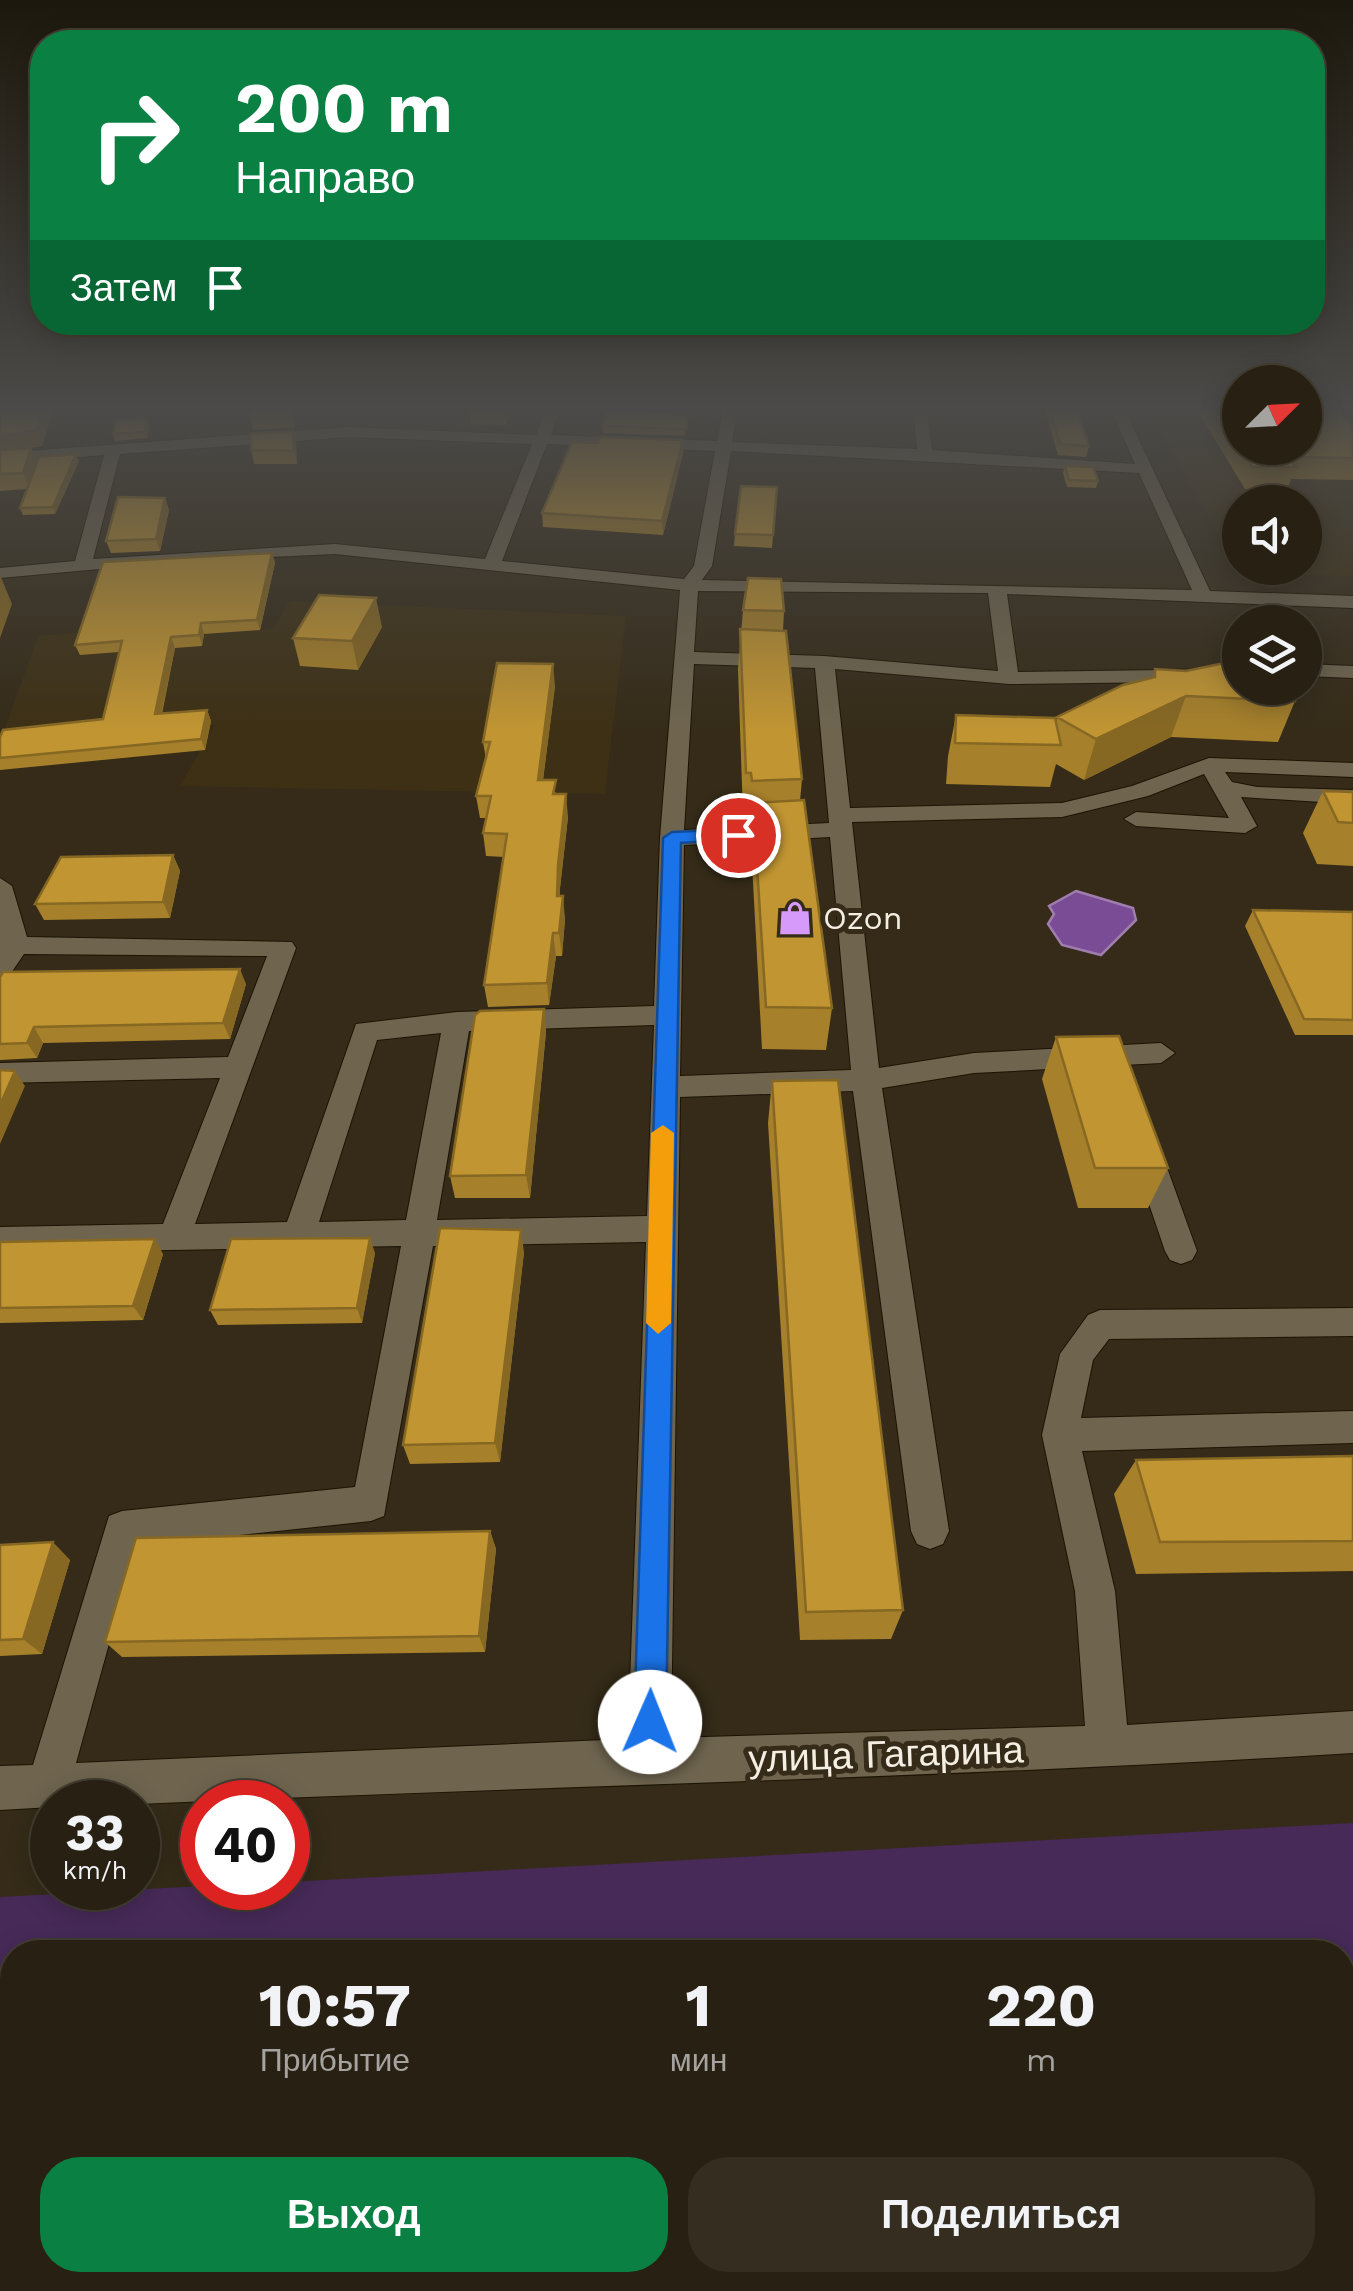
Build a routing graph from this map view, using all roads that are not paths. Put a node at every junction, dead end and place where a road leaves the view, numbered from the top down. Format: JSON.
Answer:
{"nodes":[{"id":1,"x":96,"y":517,"type":"edge"},
{"id":2,"x":513,"y":517,"type":"edge"},
{"id":3,"x":711,"y":517,"type":"edge"},
{"id":4,"x":1167,"y":517,"type":"edge"},
{"id":5,"x":494,"y":562,"type":"junction"},
{"id":6,"x":83,"y":565,"type":"junction"},
{"id":7,"x":0,"y":573,"type":"edge"},
{"id":8,"x":689,"y":585,"type":"junction"},
{"id":9,"x":996,"y":588,"type":"junction"},
{"id":10,"x":1204,"y":596,"type":"junction"},
{"id":11,"x":1259,"y":598,"type":"junction"},
{"id":12,"x":1353,"y":602,"type":"edge"},
{"id":13,"x":1261,"y":605,"type":"edge"},
{"id":14,"x":684,"y":658,"type":"junction"},
{"id":15,"x":824,"y":662,"type":"junction"},
{"id":16,"x":1322,"y":671,"type":"edge"},
{"id":17,"x":1353,"y":672,"type":"edge"},
{"id":18,"x":1222,"y":675,"type":"edge"},
{"id":19,"x":1008,"y":678,"type":"junction"},
{"id":20,"x":1209,"y":764,"type":"junction"},
{"id":21,"x":1353,"y":770,"type":"edge"},
{"id":22,"x":1224,"y":787,"type":"junction"},
{"id":23,"x":1353,"y":797,"type":"edge"},
{"id":24,"x":1136,"y":819,"type":"dead end"},
{"id":25,"x":839,"y":823,"type":"junction"},
{"id":26,"x":672,"y":838,"type":"junction"},
{"id":27,"x":0,"y":886,"type":"edge"},
{"id":28,"x":16,"y":945,"type":"junction"},
{"id":29,"x":0,"y":970,"type":"edge"},
{"id":30,"x":666,"y":1015,"type":"junction"},
{"id":31,"x":457,"y":1022,"type":"junction"},
{"id":32,"x":1160,"y":1053,"type":"dead end"},
{"id":33,"x":1113,"y":1054,"type":"junction"},
{"id":34,"x":238,"y":1067,"type":"junction"},
{"id":35,"x":0,"y":1072,"type":"edge"},
{"id":36,"x":866,"y":1080,"type":"junction"},
{"id":37,"x":664,"y":1087,"type":"junction"},
{"id":38,"x":1125,"y":1090,"type":"edge"},
{"id":39,"x":1138,"y":1126,"type":"edge"},
{"id":40,"x":660,"y":1228,"type":"junction"},
{"id":41,"x":422,"y":1232,"type":"junction"},
{"id":42,"x":299,"y":1235,"type":"junction"},
{"id":43,"x":174,"y":1237,"type":"junction"},
{"id":44,"x":0,"y":1240,"type":"edge"},
{"id":45,"x":1181,"y":1251,"type":"dead end"},
{"id":46,"x":1353,"y":1322,"type":"edge"},
{"id":47,"x":1353,"y":1427,"type":"edge"},
{"id":48,"x":1060,"y":1436,"type":"junction"},
{"id":49,"x":930,"y":1531,"type":"dead end"},
{"id":50,"x":1353,"y":1732,"type":"edge"},
{"id":51,"x":1108,"y":1747,"type":"junction"},
{"id":52,"x":649,"y":1760,"type":"junction"},
{"id":53,"x":50,"y":1780,"type":"edge"},
{"id":54,"x":160,"y":1781,"type":"edge"},
{"id":55,"x":30,"y":1787,"type":"edge"},
{"id":56,"x":0,"y":1788,"type":"edge"}],
"edges":[{"from":1,"to":6,"type":"street"},
{"from":2,"to":5,"type":"street"},
{"from":3,"to":8,"type":"street"},
{"from":4,"to":10,"type":"street"},
{"from":5,"to":6,"type":"street"},
{"from":5,"to":8,"type":"street"},
{"from":6,"to":7,"type":"street"},
{"from":8,"to":9,"type":"street"},
{"from":8,"to":14,"type":"street"},
{"from":9,"to":10,"type":"street"},
{"from":9,"to":19,"type":"street"},
{"from":10,"to":11,"type":"street"},
{"from":11,"to":12,"type":"street"},
{"from":11,"to":13,"type":"street"},
{"from":14,"to":15,"type":"street"},
{"from":14,"to":26,"type":"street"},
{"from":15,"to":19,"type":"street"},
{"from":15,"to":25,"type":"street"},
{"from":16,"to":17,"type":"street"},
{"from":18,"to":19,"type":"street"},
{"from":20,"to":21,"type":"street"},
{"from":20,"to":22,"type":"street"},
{"from":20,"to":25,"type":"street"},
{"from":22,"to":23,"type":"street"},
{"from":22,"to":24,"type":"street"},
{"from":25,"to":26,"type":"street"},
{"from":25,"to":36,"type":"street"},
{"from":26,"to":30,"type":"street"},
{"from":27,"to":28,"type":"street"},
{"from":28,"to":29,"type":"street"},
{"from":28,"to":34,"type":"street"},
{"from":30,"to":31,"type":"street"},
{"from":30,"to":37,"type":"street"},
{"from":31,"to":41,"type":"street"},
{"from":31,"to":42,"type":"street"},
{"from":32,"to":33,"type":"street"},
{"from":33,"to":36,"type":"street"},
{"from":33,"to":38,"type":"street"},
{"from":34,"to":35,"type":"street"},
{"from":34,"to":43,"type":"street"},
{"from":36,"to":37,"type":"street"},
{"from":36,"to":49,"type":"street"},
{"from":37,"to":40,"type":"street"},
{"from":39,"to":45,"type":"street"},
{"from":40,"to":41,"type":"street"},
{"from":40,"to":52,"type":"street"},
{"from":41,"to":42,"type":"street"},
{"from":41,"to":53,"type":"street"},
{"from":42,"to":43,"type":"street"},
{"from":43,"to":44,"type":"street"},
{"from":46,"to":48,"type":"street"},
{"from":47,"to":48,"type":"street"},
{"from":48,"to":51,"type":"street"},
{"from":50,"to":51,"type":"street","name":"улица Гагарина"},
{"from":51,"to":52,"type":"street","name":"улица Гагарина"},
{"from":52,"to":54,"type":"street","name":"улица Гагарина"},
{"from":55,"to":56,"type":"street","name":"улица Гагарина"}]}
